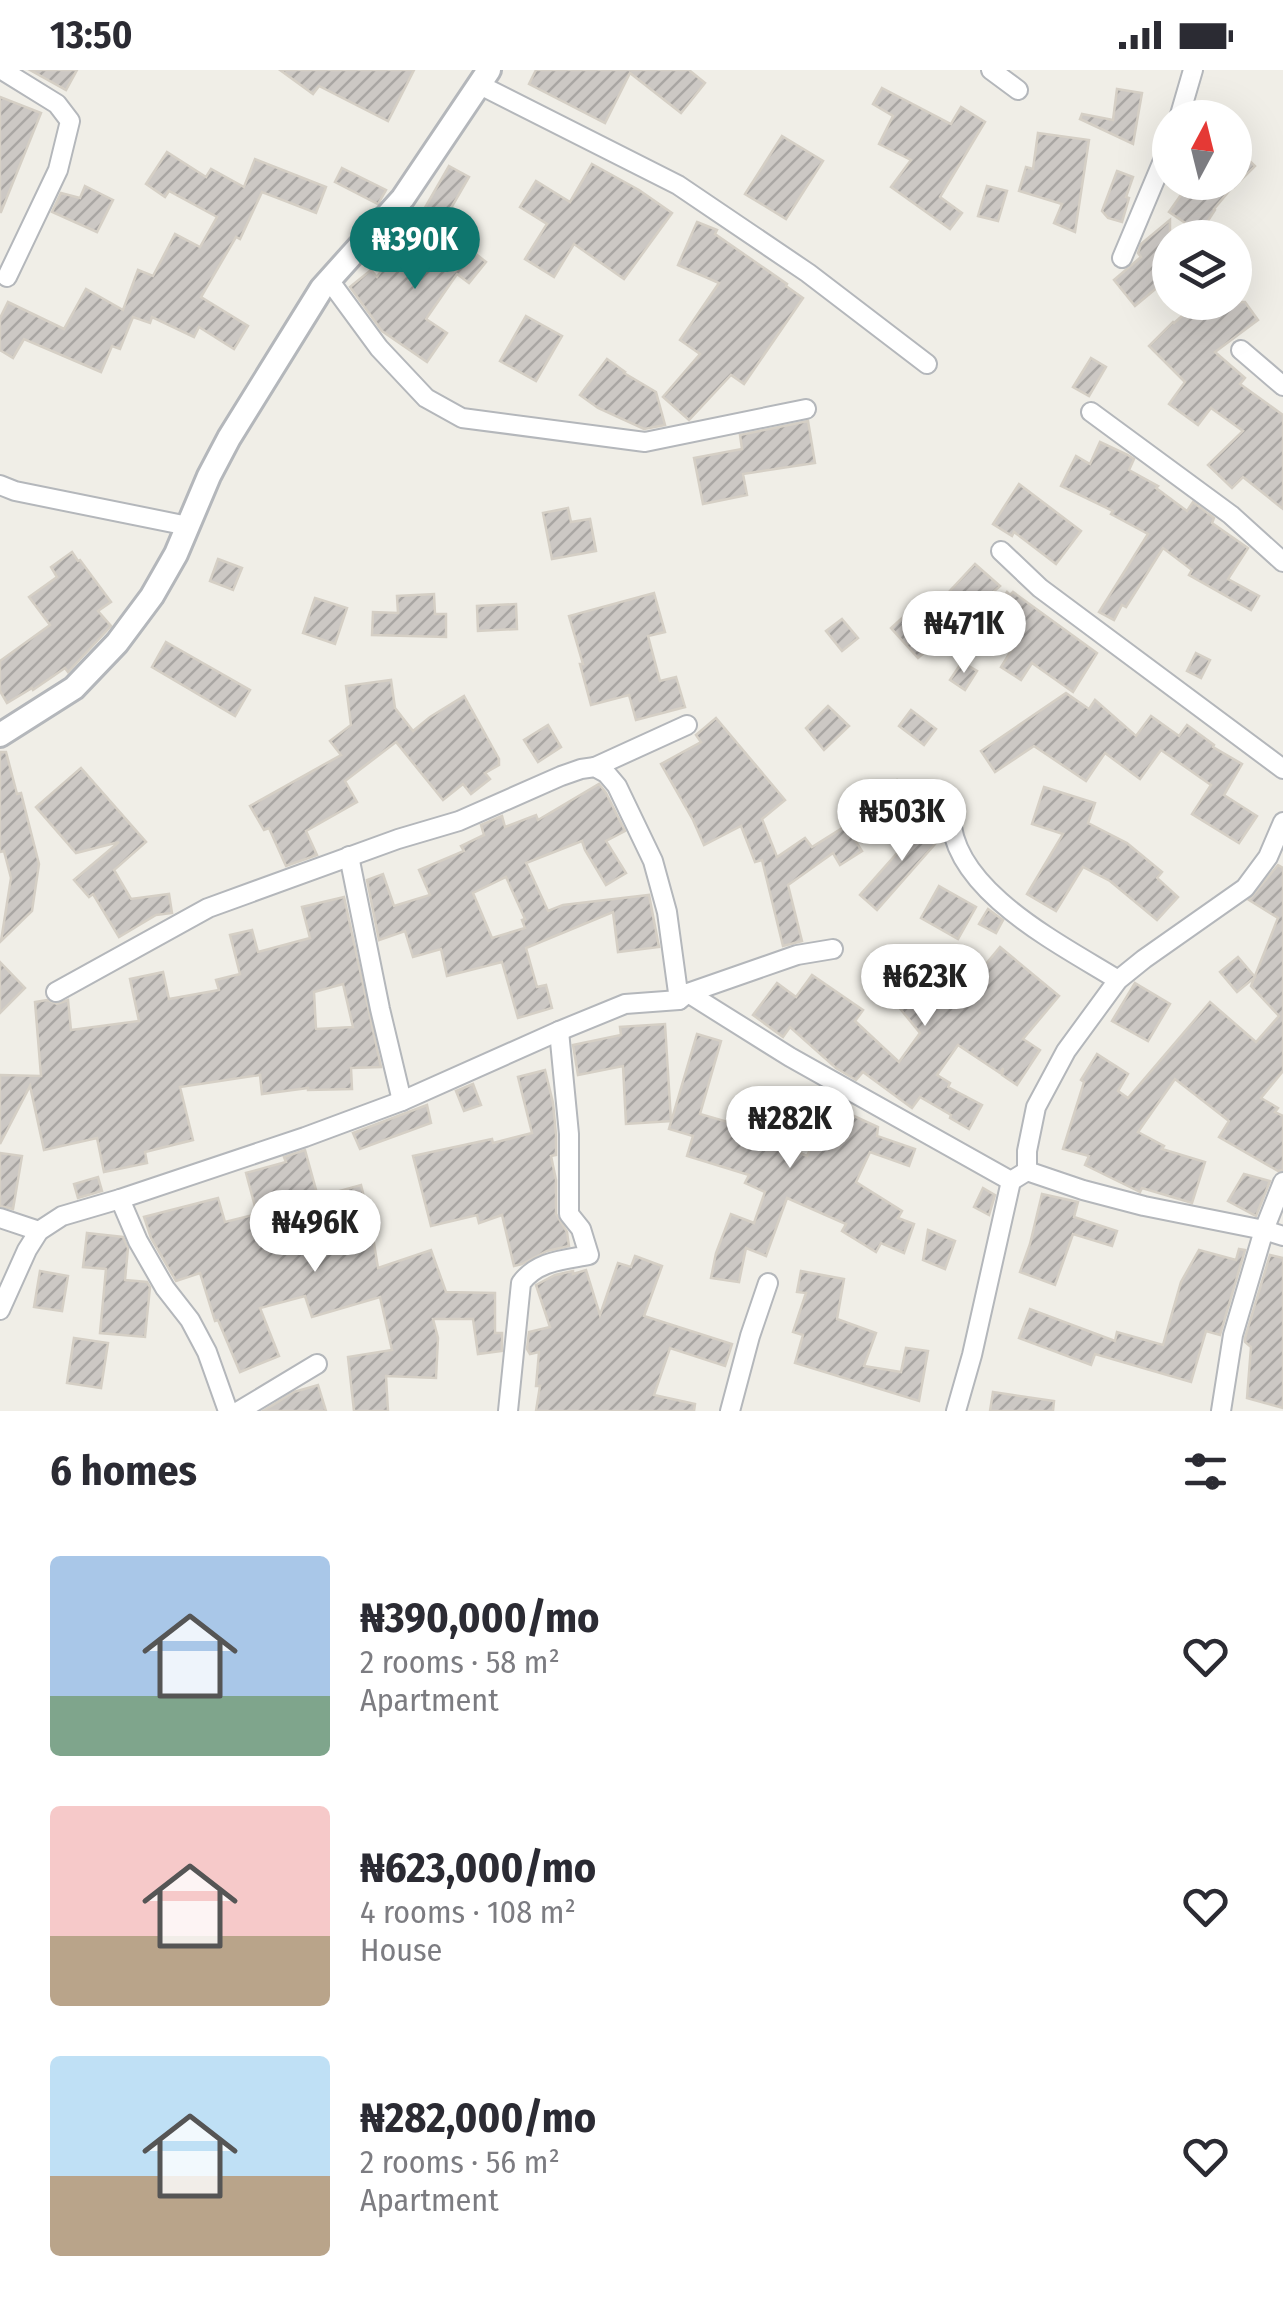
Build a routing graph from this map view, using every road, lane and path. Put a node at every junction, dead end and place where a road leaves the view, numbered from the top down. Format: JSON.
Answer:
{"nodes":[{"id":1,"x":2,"y":70,"type":"edge"},
{"id":2,"x":991,"y":70,"type":"edge"},
{"id":3,"x":1193,"y":70,"type":"edge"},
{"id":4,"x":485,"y":78,"type":"edge"},
{"id":5,"x":1018,"y":90,"type":"dead end"},
{"id":6,"x":1184,"y":100,"type":"edge"},
{"id":7,"x":1152,"y":187,"type":"edge"},
{"id":8,"x":1122,"y":258,"type":"dead end"},
{"id":9,"x":7,"y":278,"type":"dead end"},
{"id":10,"x":329,"y":280,"type":"junction"},
{"id":11,"x":1241,"y":350,"type":"dead end"},
{"id":12,"x":927,"y":364,"type":"dead end"},
{"id":13,"x":1283,"y":386,"type":"edge"},
{"id":14,"x":806,"y":409,"type":"dead end"},
{"id":15,"x":1091,"y":412,"type":"dead end"},
{"id":16,"x":0,"y":484,"type":"edge"},
{"id":17,"x":188,"y":526,"type":"junction"},
{"id":18,"x":1001,"y":551,"type":"dead end"},
{"id":19,"x":1283,"y":562,"type":"edge"},
{"id":20,"x":687,"y":725,"type":"dead end"},
{"id":21,"x":0,"y":736,"type":"edge"},
{"id":22,"x":595,"y":768,"type":"junction"},
{"id":23,"x":1283,"y":769,"type":"edge"},
{"id":24,"x":951,"y":814,"type":"dead end"},
{"id":25,"x":1283,"y":822,"type":"edge"},
{"id":26,"x":349,"y":856,"type":"junction"},
{"id":27,"x":833,"y":949,"type":"dead end"},
{"id":28,"x":1118,"y":980,"type":"junction"},
{"id":29,"x":56,"y":992,"type":"dead end"},
{"id":30,"x":684,"y":996,"type":"junction"},
{"id":31,"x":560,"y":1030,"type":"junction"},
{"id":32,"x":402,"y":1101,"type":"junction"},
{"id":33,"x":1019,"y":1176,"type":"junction"},
{"id":34,"x":1283,"y":1182,"type":"edge"},
{"id":35,"x":120,"y":1199,"type":"junction"},
{"id":36,"x":0,"y":1218,"type":"edge"},
{"id":37,"x":1264,"y":1230,"type":"junction"},
{"id":38,"x":39,"y":1231,"type":"junction"},
{"id":39,"x":1283,"y":1236,"type":"edge"},
{"id":40,"x":768,"y":1283,"type":"dead end"},
{"id":41,"x":0,"y":1310,"type":"edge"},
{"id":42,"x":317,"y":1364,"type":"dead end"},
{"id":43,"x":228,"y":1411,"type":"edge"},
{"id":44,"x":239,"y":1411,"type":"edge"},
{"id":45,"x":508,"y":1411,"type":"edge"},
{"id":46,"x":730,"y":1411,"type":"edge"},
{"id":47,"x":956,"y":1411,"type":"edge"},
{"id":48,"x":1221,"y":1411,"type":"edge"}],
"edges":[{"from":1,"to":9,"type":"street"},
{"from":2,"to":5,"type":"street"},
{"from":3,"to":6,"type":"street"},
{"from":4,"to":10,"type":"street"},
{"from":4,"to":12,"type":"street"},
{"from":7,"to":8,"type":"street"},
{"from":10,"to":14,"type":"street"},
{"from":10,"to":17,"type":"street"},
{"from":11,"to":13,"type":"street"},
{"from":15,"to":19,"type":"street"},
{"from":16,"to":17,"type":"street"},
{"from":17,"to":21,"type":"street"},
{"from":18,"to":23,"type":"street"},
{"from":20,"to":22,"type":"street"},
{"from":22,"to":26,"type":"street"},
{"from":22,"to":30,"type":"street"},
{"from":24,"to":28,"type":"street"},
{"from":25,"to":28,"type":"street"},
{"from":26,"to":29,"type":"street"},
{"from":26,"to":32,"type":"street"},
{"from":27,"to":30,"type":"street"},
{"from":28,"to":33,"type":"street"},
{"from":30,"to":31,"type":"street"},
{"from":30,"to":33,"type":"street"},
{"from":31,"to":32,"type":"street"},
{"from":31,"to":45,"type":"street"},
{"from":32,"to":35,"type":"street"},
{"from":33,"to":37,"type":"street"},
{"from":33,"to":47,"type":"street"},
{"from":34,"to":37,"type":"street"},
{"from":35,"to":38,"type":"street"},
{"from":35,"to":43,"type":"street"},
{"from":36,"to":38,"type":"street"},
{"from":37,"to":39,"type":"street"},
{"from":37,"to":48,"type":"street"},
{"from":38,"to":41,"type":"street"},
{"from":40,"to":46,"type":"street"},
{"from":42,"to":44,"type":"street"}]}
